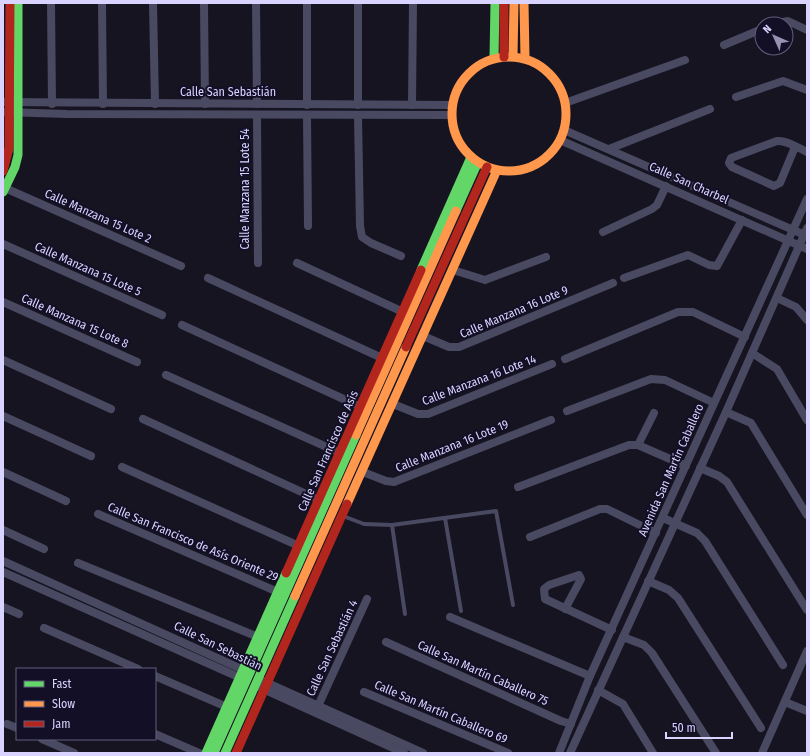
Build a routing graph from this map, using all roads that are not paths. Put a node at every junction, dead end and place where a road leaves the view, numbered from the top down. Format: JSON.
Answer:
{"nodes":[{"id":1,"x":10,"y":3,"type":"edge"},
{"id":2,"x":18,"y":3,"type":"edge"},
{"id":3,"x":51,"y":3,"type":"edge"},
{"id":4,"x":102,"y":3,"type":"edge"},
{"id":5,"x":153,"y":3,"type":"edge"},
{"id":6,"x":204,"y":3,"type":"edge"},
{"id":7,"x":256,"y":3,"type":"edge"},
{"id":8,"x":307,"y":3,"type":"edge"},
{"id":9,"x":358,"y":3,"type":"edge"},
{"id":10,"x":413,"y":3,"type":"edge"},
{"id":11,"x":495,"y":3,"type":"edge"},
{"id":12,"x":504,"y":3,"type":"edge"},
{"id":13,"x":514,"y":3,"type":"edge"},
{"id":14,"x":524,"y":3,"type":"edge"},
{"id":15,"x":6,"y":20,"type":"edge"},
{"id":16,"x":794,"y":24,"type":"edge"},
{"id":17,"x":807,"y":30,"type":"edge"},
{"id":18,"x":754,"y":32,"type":"edge"},
{"id":19,"x":724,"y":45,"type":"dead end"},
{"id":20,"x":509,"y":56,"type":"junction"},
{"id":21,"x":494,"y":58,"type":"junction"},
{"id":22,"x":525,"y":58,"type":"junction"},
{"id":23,"x":686,"y":60,"type":"dead end"},
{"id":24,"x":6,"y":71,"type":"edge"},
{"id":25,"x":807,"y":90,"type":"edge"},
{"id":26,"x":736,"y":97,"type":"dead end"},
{"id":27,"x":6,"y":102,"type":"edge"},
{"id":28,"x":19,"y":103,"type":"junction"},
{"id":29,"x":52,"y":104,"type":"junction"},
{"id":30,"x":102,"y":104,"type":"junction"},
{"id":31,"x":155,"y":104,"type":"junction"},
{"id":32,"x":206,"y":104,"type":"junction"},
{"id":33,"x":257,"y":104,"type":"junction"},
{"id":34,"x":565,"y":104,"type":"junction"},
{"id":35,"x":307,"y":105,"type":"junction"},
{"id":36,"x":358,"y":105,"type":"junction"},
{"id":37,"x":412,"y":105,"type":"junction"},
{"id":38,"x":710,"y":109,"type":"dead end"},
{"id":39,"x":452,"y":110,"type":"junction"},
{"id":40,"x":6,"y":112,"type":"edge"},
{"id":41,"x":19,"y":113,"type":"junction"},
{"id":42,"x":257,"y":115,"type":"junction"},
{"id":43,"x":307,"y":115,"type":"junction"},
{"id":44,"x":358,"y":116,"type":"junction"},
{"id":45,"x":564,"y":130,"type":"junction"},
{"id":46,"x":560,"y":140,"type":"junction"},
{"id":47,"x":795,"y":147,"type":"junction"},
{"id":48,"x":6,"y":148,"type":"edge"},
{"id":49,"x":609,"y":149,"type":"junction"},
{"id":50,"x":807,"y":152,"type":"edge"},
{"id":51,"x":474,"y":160,"type":"junction"},
{"id":52,"x":487,"y":167,"type":"junction"},
{"id":53,"x":497,"y":170,"type":"junction"},
{"id":54,"x":3,"y":171,"type":"edge"},
{"id":55,"x":666,"y":186,"type":"junction"},
{"id":56,"x":4,"y":190,"type":"edge"},
{"id":57,"x":807,"y":199,"type":"edge"},
{"id":58,"x":742,"y":220,"type":"junction"},
{"id":59,"x":308,"y":226,"type":"dead end"},
{"id":60,"x":793,"y":230,"type":"junction"},
{"id":61,"x":603,"y":232,"type":"dead end"},
{"id":62,"x":806,"y":233,"type":"edge"},
{"id":63,"x":788,"y":241,"type":"junction"},
{"id":64,"x":3,"y":244,"type":"edge"},
{"id":65,"x":803,"y":248,"type":"edge"},
{"id":66,"x":402,"y":256,"type":"dead end"},
{"id":67,"x":546,"y":256,"type":"dead end"},
{"id":68,"x":258,"y":263,"type":"dead end"},
{"id":69,"x":297,"y":263,"type":"dead end"},
{"id":70,"x":181,"y":266,"type":"dead end"},
{"id":71,"x":453,"y":270,"type":"junction"},
{"id":72,"x":208,"y":278,"type":"dead end"},
{"id":73,"x":624,"y":278,"type":"dead end"},
{"id":74,"x":613,"y":283,"type":"dead end"},
{"id":75,"x":777,"y":298,"type":"junction"},
{"id":76,"x":3,"y":302,"type":"edge"},
{"id":77,"x":403,"y":312,"type":"junction"},
{"id":78,"x":162,"y":315,"type":"dead end"},
{"id":79,"x":807,"y":320,"type":"edge"},
{"id":80,"x":182,"y":325,"type":"dead end"},
{"id":81,"x":423,"y":336,"type":"junction"},
{"id":82,"x":745,"y":337,"type":"junction"},
{"id":83,"x":752,"y":353,"type":"junction"},
{"id":84,"x":382,"y":358,"type":"junction"},
{"id":85,"x":565,"y":359,"type":"dead end"},
{"id":86,"x":3,"y":360,"type":"edge"},
{"id":87,"x":137,"y":362,"type":"dead end"},
{"id":88,"x":552,"y":364,"type":"dead end"},
{"id":89,"x":166,"y":376,"type":"dead end"},
{"id":90,"x":714,"y":403,"type":"junction"},
{"id":91,"x":393,"y":404,"type":"junction"},
{"id":92,"x":361,"y":407,"type":"junction"},
{"id":93,"x":112,"y":409,"type":"dead end"},
{"id":94,"x":567,"y":411,"type":"dead end"},
{"id":95,"x":726,"y":412,"type":"junction"},
{"id":96,"x":654,"y":413,"type":"dead end"},
{"id":97,"x":3,"y":416,"type":"edge"},
{"id":98,"x":142,"y":419,"type":"dead end"},
{"id":99,"x":551,"y":420,"type":"dead end"},
{"id":100,"x":807,"y":420,"type":"edge"},
{"id":101,"x":638,"y":445,"type":"junction"},
{"id":102,"x":340,"y":453,"type":"junction"},
{"id":103,"x":91,"y":456,"type":"dead end"},
{"id":104,"x":686,"y":466,"type":"junction"},
{"id":105,"x":122,"y":467,"type":"dead end"},
{"id":106,"x":700,"y":468,"type":"junction"},
{"id":107,"x":3,"y":472,"type":"edge"},
{"id":108,"x":363,"y":472,"type":"junction"},
{"id":109,"x":518,"y":487,"type":"dead end"},
{"id":110,"x":320,"y":500,"type":"junction"},
{"id":111,"x":66,"y":501,"type":"dead end"},
{"id":112,"x":98,"y":514,"type":"dead end"},
{"id":113,"x":807,"y":515,"type":"edge"},
{"id":114,"x":343,"y":516,"type":"junction"},
{"id":115,"x":445,"y":518,"type":"junction"},
{"id":116,"x":663,"y":518,"type":"junction"},
{"id":117,"x":675,"y":523,"type":"junction"},
{"id":118,"x":392,"y":525,"type":"junction"},
{"id":119,"x":3,"y":530,"type":"edge"},
{"id":120,"x":656,"y":533,"type":"junction"},
{"id":121,"x":530,"y":537,"type":"dead end"},
{"id":122,"x":299,"y":546,"type":"junction"},
{"id":123,"x":44,"y":549,"type":"dead end"},
{"id":124,"x":3,"y":561,"type":"edge"},
{"id":125,"x":78,"y":563,"type":"dead end"},
{"id":126,"x":3,"y":572,"type":"edge"},
{"id":127,"x":648,"y":581,"type":"junction"},
{"id":128,"x":278,"y":592,"type":"junction"},
{"id":129,"x":367,"y":599,"type":"dead end"},
{"id":130,"x":513,"y":605,"type":"dead end"},
{"id":131,"x":3,"y":607,"type":"edge"},
{"id":132,"x":565,"y":609,"type":"junction"},
{"id":133,"x":461,"y":610,"type":"dead end"},
{"id":134,"x":807,"y":610,"type":"edge"},
{"id":135,"x":19,"y":614,"type":"dead end"},
{"id":136,"x":405,"y":614,"type":"dead end"},
{"id":137,"x":450,"y":617,"type":"dead end"},
{"id":138,"x":44,"y":628,"type":"dead end"},
{"id":139,"x":612,"y":630,"type":"junction"},
{"id":140,"x":258,"y":637,"type":"junction"},
{"id":141,"x":623,"y":637,"type":"junction"},
{"id":142,"x":386,"y":642,"type":"dead end"},
{"id":143,"x":807,"y":651,"type":"edge"},
{"id":144,"x":783,"y":665,"type":"dead end"},
{"id":145,"x":136,"y":668,"type":"edge"},
{"id":146,"x":246,"y":675,"type":"junction"},
{"id":147,"x":156,"y":676,"type":"edge"},
{"id":148,"x":590,"y":676,"type":"junction"},
{"id":149,"x":258,"y":682,"type":"junction"},
{"id":150,"x":266,"y":687,"type":"junction"},
{"id":151,"x":598,"y":690,"type":"junction"},
{"id":152,"x":364,"y":692,"type":"dead end"},
{"id":153,"x":785,"y":702,"type":"junction"},
{"id":154,"x":318,"y":706,"type":"junction"},
{"id":155,"x":227,"y":707,"type":"junction"},
{"id":156,"x":807,"y":710,"type":"edge"},
{"id":157,"x":7,"y":724,"type":"dead end"},
{"id":158,"x":571,"y":724,"type":"junction"},
{"id":159,"x":16,"y":728,"type":"edge"},
{"id":160,"x":761,"y":728,"type":"dead end"},
{"id":161,"x":156,"y":734,"type":"edge"},
{"id":162,"x":44,"y":740,"type":"edge"},
{"id":163,"x":74,"y":753,"type":"edge"},
{"id":164,"x":199,"y":753,"type":"edge"},
{"id":165,"x":206,"y":753,"type":"edge"},
{"id":166,"x":214,"y":753,"type":"edge"},
{"id":167,"x":225,"y":753,"type":"edge"},
{"id":168,"x":236,"y":753,"type":"edge"},
{"id":169,"x":404,"y":753,"type":"edge"},
{"id":170,"x":423,"y":753,"type":"edge"},
{"id":171,"x":508,"y":753,"type":"edge"},
{"id":172,"x":559,"y":753,"type":"edge"},
{"id":173,"x":570,"y":753,"type":"edge"},
{"id":174,"x":654,"y":753,"type":"edge"},
{"id":175,"x":716,"y":753,"type":"edge"},
{"id":176,"x":762,"y":753,"type":"edge"}],
"edges":[{"from":1,"to":15,"type":"main road"},
{"from":2,"to":28,"type":"main road"},
{"from":3,"to":29,"type":"street"},
{"from":4,"to":30,"type":"street"},
{"from":5,"to":31,"type":"street"},
{"from":6,"to":32,"type":"street"},
{"from":7,"to":33,"type":"street"},
{"from":8,"to":35,"type":"street"},
{"from":9,"to":36,"type":"street"},
{"from":10,"to":37,"type":"street"},
{"from":11,"to":21,"type":"main road"},
{"from":12,"to":20,"type":"main road"},
{"from":13,"to":20,"type":"main road"},
{"from":14,"to":22,"type":"main road"},
{"from":15,"to":24,"type":"main road"},
{"from":16,"to":17,"type":"street"},
{"from":18,"to":19,"type":"street"},
{"from":20,"to":21,"type":"main road"},
{"from":20,"to":22,"type":"main road"},
{"from":21,"to":39,"type":"main road"},
{"from":22,"to":34,"type":"main road"},
{"from":23,"to":34,"type":"street"},
{"from":24,"to":27,"type":"main road"},
{"from":25,"to":26,"type":"street"},
{"from":27,"to":28,"type":"street","name":"Calle San Sebastián"},
{"from":27,"to":40,"type":"main road"},
{"from":28,"to":29,"type":"street","name":"Calle San Sebastián"},
{"from":28,"to":41,"type":"main road"},
{"from":29,"to":30,"type":"street","name":"Calle San Sebastián"},
{"from":30,"to":31,"type":"street","name":"Calle San Sebastián"},
{"from":31,"to":32,"type":"street","name":"Calle San Sebastián"},
{"from":32,"to":33,"type":"street","name":"Calle San Sebastián"},
{"from":33,"to":35,"type":"street","name":"Calle San Sebastián"},
{"from":34,"to":45,"type":"main road"},
{"from":35,"to":36,"type":"street","name":"Calle San Sebastián"},
{"from":36,"to":37,"type":"street","name":"Calle San Sebastián"},
{"from":37,"to":39,"type":"street","name":"Calle San Sebastián"},
{"from":38,"to":49,"type":"street"},
{"from":39,"to":44,"type":"street","name":"Calle San Sebastián"},
{"from":39,"to":51,"type":"main road"},
{"from":40,"to":41,"type":"street","name":"Calle San Sebastián"},
{"from":40,"to":48,"type":"main road"},
{"from":41,"to":42,"type":"street","name":"Calle San Sebastián"},
{"from":41,"to":56,"type":"main road"},
{"from":42,"to":43,"type":"street","name":"Calle San Sebastián"},
{"from":42,"to":68,"type":"street","name":"Calle Manzana 15 Lote 54"},
{"from":43,"to":44,"type":"street","name":"Calle San Sebastián"},
{"from":43,"to":59,"type":"street"},
{"from":44,"to":66,"type":"street"},
{"from":45,"to":46,"type":"main road"},
{"from":45,"to":49,"type":"street","name":"Calle San Charbel"},
{"from":46,"to":53,"type":"main road"},
{"from":46,"to":55,"type":"street","name":"Calle San Charbel"},
{"from":47,"to":47,"type":"street"},
{"from":47,"to":50,"type":"street"},
{"from":48,"to":54,"type":"main road"},
{"from":49,"to":60,"type":"street","name":"Calle San Charbel"},
{"from":51,"to":52,"type":"main road"},
{"from":51,"to":77,"type":"main road","name":"Calle San Francisco de Asís"},
{"from":51,"to":146,"type":"main road","name":"Calle San Francisco de Asís"},
{"from":52,"to":53,"type":"main road"},
{"from":52,"to":149,"type":"main road"},
{"from":53,"to":71,"type":"main road"},
{"from":55,"to":58,"type":"street","name":"Calle San Charbel"},
{"from":55,"to":61,"type":"street"},
{"from":56,"to":70,"type":"street","name":"Calle Manzana 15 Lote 2"},
{"from":57,"to":60,"type":"street","name":"Avenida San Martín Caballero"},
{"from":58,"to":63,"type":"street","name":"Calle San Charbel"},
{"from":58,"to":73,"type":"street"},
{"from":60,"to":62,"type":"street","name":"Calle San Charbel"},
{"from":60,"to":63,"type":"street","name":"Avenida San Martín Caballero"},
{"from":62,"to":65,"type":"street","name":"Avenida San Martín Caballero"},
{"from":63,"to":65,"type":"street","name":"Calle San Charbel"},
{"from":63,"to":82,"type":"street","name":"Avenida San Martín Caballero"},
{"from":64,"to":78,"type":"street","name":"Calle Manzana 15 Lote 5"},
{"from":65,"to":75,"type":"street","name":"Avenida San Martín Caballero"},
{"from":67,"to":71,"type":"street"},
{"from":69,"to":77,"type":"street"},
{"from":71,"to":81,"type":"main road"},
{"from":72,"to":84,"type":"street"},
{"from":74,"to":81,"type":"street","name":"Calle Manzana 16 Lote 9"},
{"from":75,"to":79,"type":"street"},
{"from":75,"to":83,"type":"street","name":"Avenida San Martín Caballero"},
{"from":76,"to":87,"type":"street","name":"Calle Manzana 15 Lote 8"},
{"from":77,"to":84,"type":"main road","name":"Calle San Francisco de Asís"},
{"from":80,"to":92,"type":"street"},
{"from":81,"to":91,"type":"main road"},
{"from":82,"to":85,"type":"street"},
{"from":82,"to":90,"type":"street","name":"Avenida San Martín Caballero"},
{"from":83,"to":95,"type":"street","name":"Avenida San Martín Caballero"},
{"from":83,"to":100,"type":"street"},
{"from":84,"to":92,"type":"main road","name":"Calle San Francisco de Asís"},
{"from":86,"to":93,"type":"street"},
{"from":88,"to":91,"type":"street","name":"Calle Manzana 16 Lote 14"},
{"from":89,"to":102,"type":"street"},
{"from":90,"to":94,"type":"street"},
{"from":90,"to":104,"type":"street","name":"Avenida San Martín Caballero"},
{"from":91,"to":108,"type":"main road"},
{"from":92,"to":102,"type":"main road","name":"Calle San Francisco de Asís"},
{"from":95,"to":106,"type":"street","name":"Avenida San Martín Caballero"},
{"from":95,"to":113,"type":"street"},
{"from":96,"to":101,"type":"street"},
{"from":97,"to":103,"type":"street"},
{"from":98,"to":110,"type":"street"},
{"from":99,"to":108,"type":"street","name":"Calle Manzana 16 Lote 19"},
{"from":101,"to":104,"type":"street"},
{"from":101,"to":109,"type":"street"},
{"from":102,"to":110,"type":"main road","name":"Calle San Francisco de Asís"},
{"from":104,"to":116,"type":"street","name":"Avenida San Martín Caballero"},
{"from":105,"to":122,"type":"street"},
{"from":106,"to":117,"type":"street","name":"Avenida San Martín Caballero"},
{"from":106,"to":134,"type":"street"},
{"from":107,"to":111,"type":"street"},
{"from":108,"to":114,"type":"main road"},
{"from":110,"to":122,"type":"main road","name":"Calle San Francisco de Asís"},
{"from":112,"to":128,"type":"street","name":"Calle San Francisco de Asís Oriente 29"},
{"from":114,"to":118,"type":"lane"},
{"from":114,"to":150,"type":"main road"},
{"from":115,"to":118,"type":"lane"},
{"from":115,"to":130,"type":"lane"},
{"from":115,"to":133,"type":"lane"},
{"from":116,"to":117,"type":"street"},
{"from":116,"to":120,"type":"street","name":"Avenida San Martín Caballero"},
{"from":117,"to":127,"type":"street","name":"Avenida San Martín Caballero"},
{"from":117,"to":144,"type":"street"},
{"from":118,"to":136,"type":"lane"},
{"from":119,"to":123,"type":"street"},
{"from":120,"to":121,"type":"street"},
{"from":120,"to":139,"type":"street","name":"Avenida San Martín Caballero"},
{"from":122,"to":128,"type":"main road","name":"Calle San Francisco de Asís"},
{"from":124,"to":146,"type":"street","name":"Calle San Sebastián"},
{"from":125,"to":140,"type":"street"},
{"from":126,"to":146,"type":"street","name":"Calle San Sebastián"},
{"from":127,"to":141,"type":"street","name":"Avenida San Martín Caballero"},
{"from":127,"to":160,"type":"street"},
{"from":128,"to":140,"type":"main road","name":"Calle San Francisco de Asís"},
{"from":129,"to":154,"type":"street","name":"Calle San Sebastián 4"},
{"from":131,"to":135,"type":"street"},
{"from":132,"to":132,"type":"street"},
{"from":132,"to":139,"type":"street"},
{"from":137,"to":148,"type":"street"},
{"from":138,"to":145,"type":"street"},
{"from":139,"to":148,"type":"street","name":"Avenida San Martín Caballero"},
{"from":140,"to":146,"type":"main road","name":"Calle San Francisco de Asís"},
{"from":141,"to":151,"type":"street","name":"Avenida San Martín Caballero"},
{"from":141,"to":175,"type":"street"},
{"from":142,"to":158,"type":"street","name":"Calle San Martín Caballero 75"},
{"from":143,"to":153,"type":"street"},
{"from":146,"to":149,"type":"street","name":"Calle San Sebastián"},
{"from":146,"to":155,"type":"main road","name":"Calle San Francisco de Asís"},
{"from":146,"to":166,"type":"main road","name":"Calle San Francisco de Asís"},
{"from":147,"to":155,"type":"street"},
{"from":148,"to":158,"type":"street","name":"Avenida San Martín Caballero"},
{"from":149,"to":150,"type":"street","name":"Calle San Sebastián"},
{"from":149,"to":167,"type":"main road"},
{"from":150,"to":154,"type":"street","name":"Calle San Sebastián"},
{"from":150,"to":168,"type":"main road"},
{"from":150,"to":169,"type":"street","name":"Calle San Sebastián"},
{"from":151,"to":173,"type":"street","name":"Avenida San Martín Caballero"},
{"from":151,"to":174,"type":"street"},
{"from":152,"to":171,"type":"street","name":"Calle San Martín Caballero 69"},
{"from":153,"to":156,"type":"street"},
{"from":153,"to":176,"type":"street"},
{"from":154,"to":170,"type":"street","name":"Calle San Sebastián"},
{"from":155,"to":165,"type":"main road","name":"Calle San Francisco de Asís"},
{"from":157,"to":159,"type":"street"},
{"from":158,"to":172,"type":"street","name":"Avenida San Martín Caballero"},
{"from":161,"to":164,"type":"street"},
{"from":162,"to":163,"type":"street"}]}
